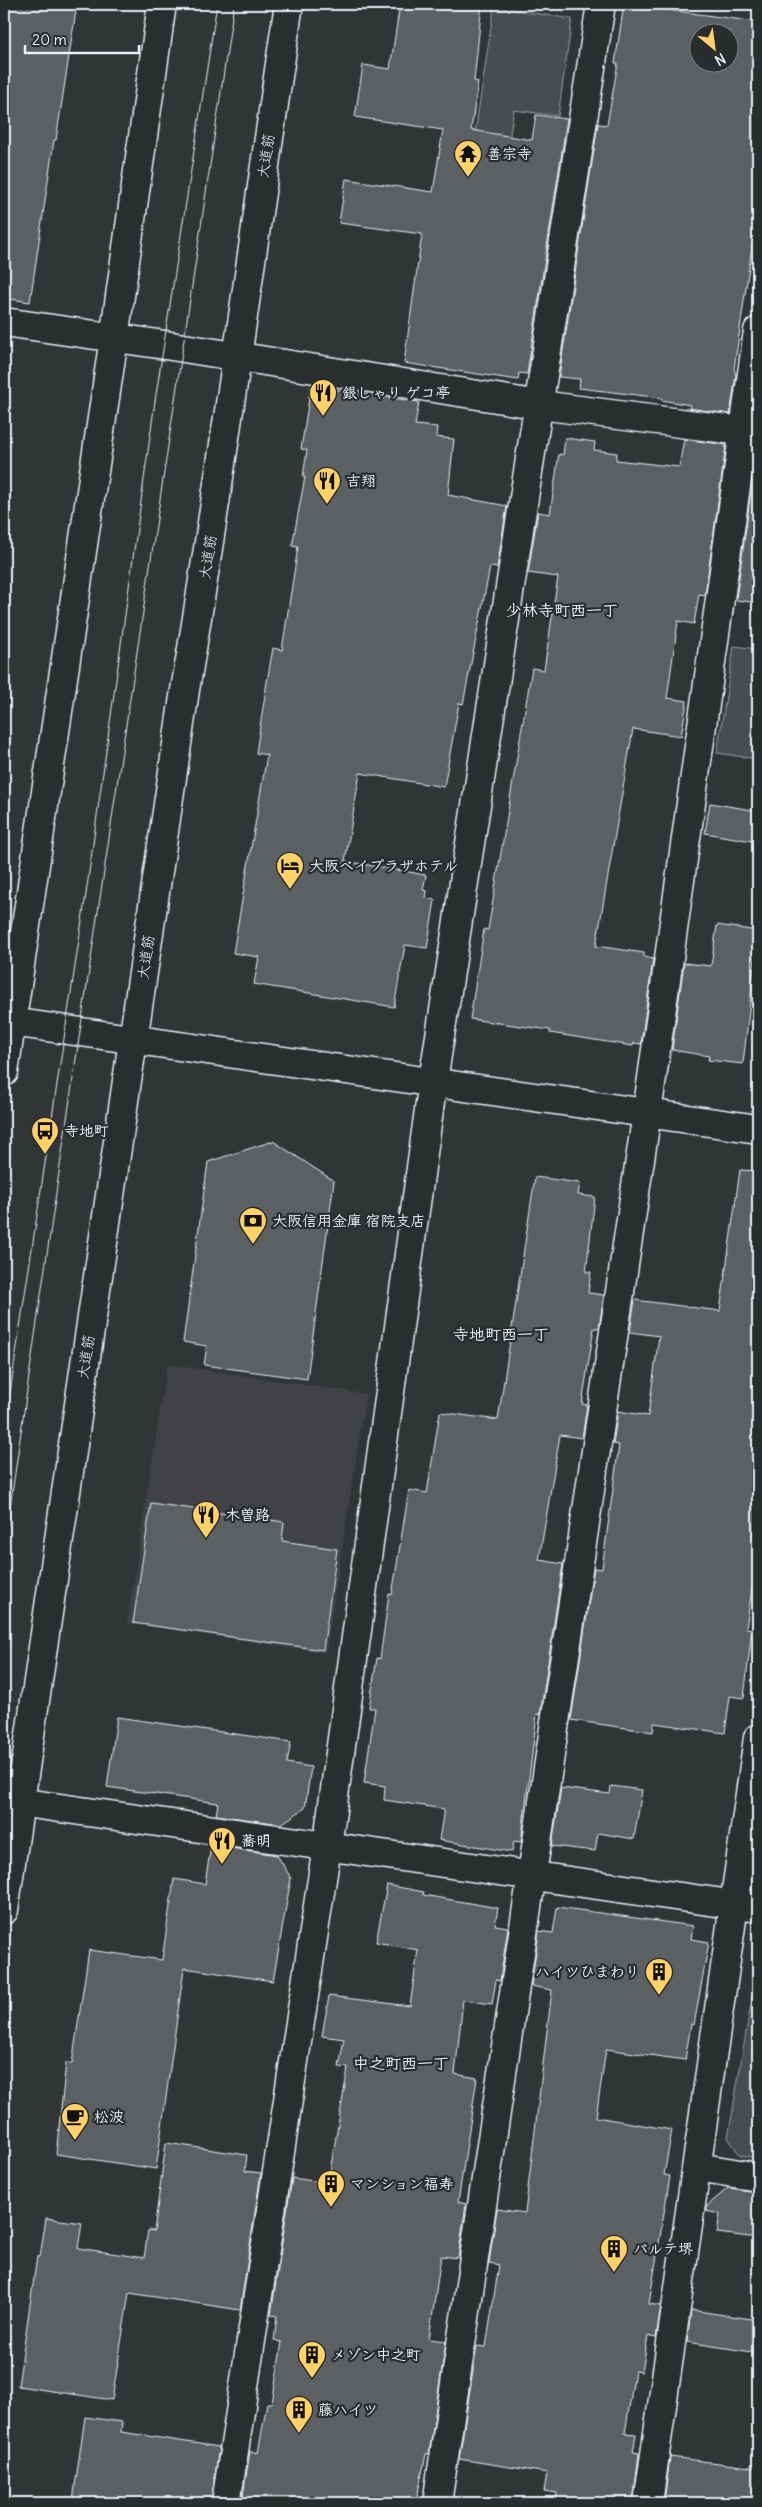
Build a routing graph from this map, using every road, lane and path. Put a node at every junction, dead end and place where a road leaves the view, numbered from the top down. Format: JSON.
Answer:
{"nodes":[{"id":1,"x":162,"y":4,"type":"edge"},
{"id":2,"x":289,"y":4,"type":"edge"},
{"id":3,"x":601,"y":4,"type":"edge"},
{"id":4,"x":4,"y":322,"type":"edge"},
{"id":5,"x":758,"y":331,"type":"edge"},
{"id":6,"x":114,"y":338,"type":"junction"},
{"id":7,"x":236,"y":356,"type":"junction"},
{"id":8,"x":540,"y":405,"type":"junction"},
{"id":9,"x":750,"y":432,"type":"edge"},
{"id":10,"x":8,"y":1021,"type":"edge"},
{"id":11,"x":134,"y":1040,"type":"junction"},
{"id":12,"x":4,"y":1072,"type":"edge"},
{"id":13,"x":433,"y":1082,"type":"junction"},
{"id":14,"x":647,"y":1113,"type":"junction"},
{"id":15,"x":758,"y":1129,"type":"edge"},
{"id":16,"x":758,"y":1738,"type":"edge"},
{"id":17,"x":12,"y":1801,"type":"edge"},
{"id":18,"x":327,"y":1847,"type":"junction"},
{"id":19,"x":532,"y":1877,"type":"junction"},
{"id":20,"x":746,"y":1906,"type":"edge"},
{"id":21,"x":4,"y":1910,"type":"edge"},
{"id":22,"x":697,"y":2167,"type":"junction"},
{"id":23,"x":758,"y":2177,"type":"edge"},
{"id":24,"x":226,"y":2503,"type":"edge"},
{"id":25,"x":437,"y":2503,"type":"edge"},
{"id":26,"x":648,"y":2503,"type":"edge"}],
"edges":[{"from":1,"to":6,"type":"street"},
{"from":2,"to":7,"type":"street","name":"大道筋"},
{"from":3,"to":8,"type":"street"},
{"from":4,"to":6,"type":"street"},
{"from":5,"to":9,"type":"street"},
{"from":6,"to":7,"type":"street"},
{"from":6,"to":10,"type":"street"},
{"from":7,"to":8,"type":"street"},
{"from":7,"to":11,"type":"street","name":"大道筋"},
{"from":8,"to":9,"type":"street"},
{"from":8,"to":13,"type":"street"},
{"from":9,"to":14,"type":"street"},
{"from":10,"to":11,"type":"street"},
{"from":10,"to":12,"type":"street"},
{"from":11,"to":13,"type":"street"},
{"from":11,"to":17,"type":"street","name":"大道筋"},
{"from":13,"to":14,"type":"street"},
{"from":13,"to":18,"type":"street"},
{"from":14,"to":15,"type":"street"},
{"from":14,"to":19,"type":"street"},
{"from":16,"to":20,"type":"street"},
{"from":17,"to":18,"type":"street"},
{"from":17,"to":21,"type":"street","name":"大道筋"},
{"from":18,"to":19,"type":"street"},
{"from":18,"to":24,"type":"street"},
{"from":19,"to":20,"type":"street"},
{"from":19,"to":25,"type":"street"},
{"from":20,"to":22,"type":"street"},
{"from":22,"to":23,"type":"street"},
{"from":22,"to":26,"type":"street"}]}
